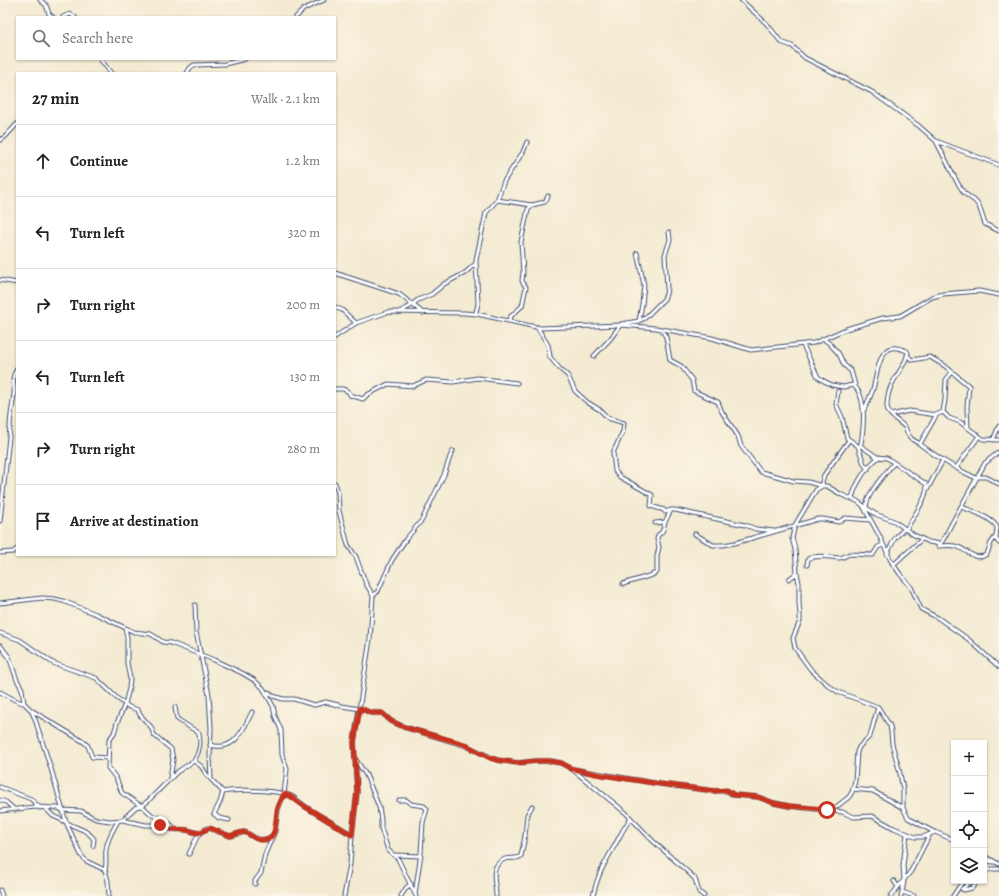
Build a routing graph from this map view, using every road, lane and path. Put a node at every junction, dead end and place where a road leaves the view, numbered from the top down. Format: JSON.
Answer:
{"nodes":[{"id":1,"x":40,"y":0,"type":"edge"},
{"id":2,"x":324,"y":0,"type":"edge"},
{"id":3,"x":741,"y":0,"type":"edge"},
{"id":4,"x":52,"y":16,"type":"edge"},
{"id":5,"x":297,"y":16,"type":"edge"},
{"id":6,"x":101,"y":60,"type":"edge"},
{"id":7,"x":241,"y":60,"type":"edge"},
{"id":8,"x":110,"y":72,"type":"edge"},
{"id":9,"x":188,"y":72,"type":"edge"},
{"id":10,"x":16,"y":125,"type":"edge"},
{"id":11,"x":0,"y":140,"type":"edge"},
{"id":12,"x":936,"y":141,"type":"junction"},
{"id":13,"x":527,"y":142,"type":"dead end"},
{"id":14,"x":999,"y":164,"type":"edge"},
{"id":15,"x":548,"y":196,"type":"dead end"},
{"id":16,"x":497,"y":200,"type":"junction"},
{"id":17,"x":522,"y":204,"type":"junction"},
{"id":18,"x":532,"y":205,"type":"junction"},
{"id":19,"x":528,"y":210,"type":"junction"},
{"id":20,"x":999,"y":231,"type":"edge"},
{"id":21,"x":669,"y":232,"type":"dead end"},
{"id":22,"x":637,"y":253,"type":"dead end"},
{"id":23,"x":475,"y":264,"type":"junction"},
{"id":24,"x":336,"y":273,"type":"edge"},
{"id":25,"x":0,"y":280,"type":"edge"},
{"id":26,"x":16,"y":283,"type":"edge"},
{"id":27,"x":999,"y":295,"type":"edge"},
{"id":28,"x":413,"y":304,"type":"junction"},
{"id":29,"x":336,"y":307,"type":"edge"},
{"id":30,"x":399,"y":311,"type":"junction"},
{"id":31,"x":424,"y":313,"type":"junction"},
{"id":32,"x":477,"y":314,"type":"junction"},
{"id":33,"x":508,"y":321,"type":"junction"},
{"id":34,"x":639,"y":321,"type":"junction"},
{"id":35,"x":356,"y":323,"type":"junction"},
{"id":36,"x":621,"y":324,"type":"junction"},
{"id":37,"x":537,"y":327,"type":"junction"},
{"id":38,"x":661,"y":329,"type":"junction"},
{"id":39,"x":336,"y":336,"type":"edge"},
{"id":40,"x":823,"y":339,"type":"junction"},
{"id":41,"x":803,"y":345,"type":"junction"},
{"id":42,"x":908,"y":355,"type":"junction"},
{"id":43,"x":594,"y":356,"type":"dead end"},
{"id":44,"x":16,"y":370,"type":"edge"},
{"id":45,"x":952,"y":372,"type":"junction"},
{"id":46,"x":517,"y":383,"type":"dead end"},
{"id":47,"x":855,"y":386,"type":"junction"},
{"id":48,"x":336,"y":389,"type":"edge"},
{"id":49,"x":838,"y":391,"type":"dead end"},
{"id":50,"x":864,"y":410,"type":"junction"},
{"id":51,"x":943,"y":412,"type":"junction"},
{"id":52,"x":937,"y":414,"type":"junction"},
{"id":53,"x":892,"y":415,"type":"junction"},
{"id":54,"x":999,"y":426,"type":"edge"},
{"id":55,"x":968,"y":428,"type":"junction"},
{"id":56,"x":979,"y":436,"type":"junction"},
{"id":57,"x":849,"y":440,"type":"junction"},
{"id":58,"x":993,"y":440,"type":"junction"},
{"id":59,"x":999,"y":440,"type":"edge"},
{"id":60,"x":920,"y":444,"type":"junction"},
{"id":61,"x":453,"y":451,"type":"dead end"},
{"id":62,"x":999,"y":452,"type":"edge"},
{"id":63,"x":879,"y":457,"type":"junction"},
{"id":64,"x":943,"y":460,"type":"junction"},
{"id":65,"x":894,"y":463,"type":"junction"},
{"id":66,"x":956,"y":468,"type":"junction"},
{"id":67,"x":868,"y":469,"type":"junction"},
{"id":68,"x":977,"y":477,"type":"junction"},
{"id":69,"x":999,"y":484,"type":"edge"},
{"id":70,"x":822,"y":486,"type":"junction"},
{"id":71,"x":927,"y":489,"type":"junction"},
{"id":72,"x":336,"y":490,"type":"edge"},
{"id":73,"x":852,"y":498,"type":"junction"},
{"id":74,"x":863,"y":505,"type":"junction"},
{"id":75,"x":961,"y":507,"type":"junction"},
{"id":76,"x":866,"y":508,"type":"junction"},
{"id":77,"x":671,"y":510,"type":"junction"},
{"id":78,"x":870,"y":520,"type":"junction"},
{"id":79,"x":0,"y":521,"type":"edge"},
{"id":80,"x":665,"y":522,"type":"junction"},
{"id":81,"x":655,"y":523,"type":"dead end"},
{"id":82,"x":795,"y":525,"type":"junction"},
{"id":83,"x":905,"y":530,"type":"junction"},
{"id":84,"x":775,"y":532,"type":"junction"},
{"id":85,"x":695,"y":534,"type":"dead end"},
{"id":86,"x":996,"y":536,"type":"junction"},
{"id":87,"x":922,"y":539,"type":"junction"},
{"id":88,"x":999,"y":543,"type":"edge"},
{"id":89,"x":935,"y":544,"type":"junction"},
{"id":90,"x":883,"y":545,"type":"junction"},
{"id":91,"x":16,"y":550,"type":"edge"},
{"id":92,"x":0,"y":553,"type":"edge"},
{"id":93,"x":887,"y":554,"type":"junction"},
{"id":94,"x":807,"y":565,"type":"dead end"},
{"id":95,"x":893,"y":565,"type":"junction"},
{"id":96,"x":797,"y":573,"type":"junction"},
{"id":97,"x":790,"y":579,"type":"dead end"},
{"id":98,"x":624,"y":584,"type":"dead end"},
{"id":99,"x":373,"y":596,"type":"junction"},
{"id":100,"x":0,"y":603,"type":"edge"},
{"id":101,"x":195,"y":605,"type":"dead end"},
{"id":102,"x":125,"y":628,"type":"junction"},
{"id":103,"x":0,"y":633,"type":"edge"},
{"id":104,"x":0,"y":644,"type":"edge"},
{"id":105,"x":200,"y":653,"type":"junction"},
{"id":106,"x":999,"y":667,"type":"edge"},
{"id":107,"x":266,"y":691,"type":"junction"},
{"id":108,"x":0,"y":692,"type":"edge"},
{"id":109,"x":24,"y":703,"type":"junction"},
{"id":110,"x":125,"y":704,"type":"junction"},
{"id":111,"x":175,"y":707,"type":"dead end"},
{"id":112,"x":878,"y":707,"type":"junction"},
{"id":113,"x":360,"y":709,"type":"junction"},
{"id":114,"x":31,"y":710,"type":"junction"},
{"id":115,"x":252,"y":712,"type":"dead end"},
{"id":116,"x":210,"y":745,"type":"junction"},
{"id":117,"x":108,"y":758,"type":"junction"},
{"id":118,"x":355,"y":758,"type":"junction"},
{"id":119,"x":194,"y":761,"type":"junction"},
{"id":120,"x":572,"y":769,"type":"junction"},
{"id":121,"x":170,"y":778,"type":"junction"},
{"id":122,"x":211,"y":780,"type":"junction"},
{"id":123,"x":0,"y":787,"type":"edge"},
{"id":124,"x":853,"y":790,"type":"junction"},
{"id":125,"x":223,"y":792,"type":"junction"},
{"id":126,"x":284,"y":794,"type":"junction"},
{"id":127,"x":0,"y":800,"type":"edge"},
{"id":128,"x":399,"y":800,"type":"dead end"},
{"id":129,"x":61,"y":803,"type":"junction"},
{"id":130,"x":140,"y":805,"type":"junction"},
{"id":131,"x":532,"y":806,"type":"dead end"},
{"id":132,"x":40,"y":808,"type":"junction"},
{"id":133,"x":45,"y":808,"type":"junction"},
{"id":134,"x":56,"y":808,"type":"junction"},
{"id":135,"x":903,"y":808,"type":"junction"},
{"id":136,"x":15,"y":810,"type":"junction"},
{"id":137,"x":62,"y":810,"type":"junction"},
{"id":138,"x":0,"y":811,"type":"edge"},
{"id":139,"x":831,"y":811,"type":"junction"},
{"id":140,"x":631,"y":818,"type":"junction"},
{"id":141,"x":120,"y":820,"type":"junction"},
{"id":142,"x":229,"y":820,"type":"dead end"},
{"id":143,"x":66,"y":822,"type":"junction"},
{"id":144,"x":176,"y":829,"type":"junction"},
{"id":145,"x":934,"y":832,"type":"junction"},
{"id":146,"x":200,"y":833,"type":"junction"},
{"id":147,"x":907,"y":834,"type":"junction"},
{"id":148,"x":930,"y":834,"type":"junction"},
{"id":149,"x":273,"y":835,"type":"junction"},
{"id":150,"x":352,"y":835,"type":"junction"},
{"id":151,"x":951,"y":839,"type":"edge"},
{"id":152,"x":93,"y":846,"type":"dead end"},
{"id":153,"x":189,"y":854,"type":"dead end"},
{"id":154,"x":395,"y":855,"type":"junction"},
{"id":155,"x":421,"y":856,"type":"junction"},
{"id":156,"x":987,"y":858,"type":"edge"},
{"id":157,"x":987,"y":861,"type":"edge"},
{"id":158,"x":995,"y":862,"type":"junction"},
{"id":159,"x":999,"y":864,"type":"edge"},
{"id":160,"x":999,"y":869,"type":"edge"},
{"id":161,"x":105,"y":870,"type":"junction"},
{"id":162,"x":987,"y":871,"type":"edge"},
{"id":163,"x":904,"y":880,"type":"junction"},
{"id":164,"x":894,"y":881,"type":"dead end"},
{"id":165,"x":255,"y":884,"type":"dead end"},
{"id":166,"x":411,"y":884,"type":"junction"},
{"id":167,"x":960,"y":884,"type":"edge"},
{"id":168,"x":968,"y":884,"type":"edge"},
{"id":169,"x":975,"y":884,"type":"edge"},
{"id":170,"x":898,"y":887,"type":"junction"},
{"id":171,"x":958,"y":889,"type":"junction"},
{"id":172,"x":962,"y":889,"type":"junction"},
{"id":173,"x":0,"y":890,"type":"edge"},
{"id":174,"x":902,"y":894,"type":"edge"},
{"id":175,"x":416,"y":895,"type":"edge"},
{"id":176,"x":2,"y":896,"type":"edge"},
{"id":177,"x":109,"y":896,"type":"edge"},
{"id":178,"x":344,"y":896,"type":"edge"},
{"id":179,"x":401,"y":896,"type":"edge"},
{"id":180,"x":496,"y":896,"type":"edge"},
{"id":181,"x":593,"y":896,"type":"edge"},
{"id":182,"x":704,"y":896,"type":"edge"},
{"id":183,"x":891,"y":896,"type":"edge"},
{"id":184,"x":914,"y":896,"type":"edge"},
{"id":185,"x":953,"y":896,"type":"edge"}],
"edges":[{"from":1,"to":4,"type":"street"},
{"from":2,"to":5,"type":"street"},
{"from":3,"to":12,"type":"street"},
{"from":6,"to":8,"type":"street"},
{"from":7,"to":9,"type":"street"},
{"from":10,"to":11,"type":"street"},
{"from":12,"to":14,"type":"street"},
{"from":12,"to":20,"type":"street"},
{"from":13,"to":16,"type":"street"},
{"from":15,"to":18,"type":"street"},
{"from":16,"to":17,"type":"street"},
{"from":16,"to":23,"type":"street"},
{"from":17,"to":18,"type":"street"},
{"from":17,"to":19,"type":"street"},
{"from":18,"to":19,"type":"street"},
{"from":19,"to":33,"type":"street"},
{"from":21,"to":34,"type":"street"},
{"from":22,"to":34,"type":"street"},
{"from":23,"to":28,"type":"street"},
{"from":23,"to":32,"type":"street"},
{"from":24,"to":28,"type":"street"},
{"from":25,"to":26,"type":"street"},
{"from":27,"to":40,"type":"street"},
{"from":28,"to":30,"type":"street"},
{"from":28,"to":31,"type":"street"},
{"from":29,"to":35,"type":"street"},
{"from":30,"to":31,"type":"street"},
{"from":30,"to":35,"type":"street"},
{"from":31,"to":32,"type":"street"},
{"from":32,"to":33,"type":"street"},
{"from":33,"to":37,"type":"street"},
{"from":34,"to":36,"type":"street"},
{"from":35,"to":39,"type":"street"},
{"from":36,"to":37,"type":"street"},
{"from":36,"to":38,"type":"street"},
{"from":36,"to":43,"type":"street"},
{"from":37,"to":77,"type":"street"},
{"from":38,"to":41,"type":"street"},
{"from":38,"to":70,"type":"street"},
{"from":40,"to":41,"type":"street"},
{"from":40,"to":47,"type":"street"},
{"from":41,"to":47,"type":"street"},
{"from":42,"to":45,"type":"street"},
{"from":42,"to":50,"type":"street"},
{"from":42,"to":53,"type":"street"},
{"from":44,"to":79,"type":"street"},
{"from":45,"to":51,"type":"street"},
{"from":45,"to":55,"type":"street"},
{"from":46,"to":48,"type":"street"},
{"from":47,"to":50,"type":"street"},
{"from":49,"to":57,"type":"street"},
{"from":50,"to":63,"type":"street"},
{"from":51,"to":52,"type":"street"},
{"from":51,"to":55,"type":"street"},
{"from":52,"to":53,"type":"street"},
{"from":52,"to":60,"type":"street"},
{"from":53,"to":60,"type":"street"},
{"from":54,"to":58,"type":"street"},
{"from":55,"to":56,"type":"street"},
{"from":56,"to":58,"type":"street"},
{"from":56,"to":66,"type":"street"},
{"from":57,"to":67,"type":"street"},
{"from":57,"to":70,"type":"street"},
{"from":58,"to":59,"type":"street"},
{"from":60,"to":64,"type":"street"},
{"from":61,"to":99,"type":"street"},
{"from":62,"to":68,"type":"street"},
{"from":63,"to":65,"type":"street"},
{"from":63,"to":67,"type":"street"},
{"from":64,"to":66,"type":"street"},
{"from":64,"to":71,"type":"street"},
{"from":65,"to":71,"type":"street"},
{"from":65,"to":76,"type":"street"},
{"from":66,"to":68,"type":"street"},
{"from":67,"to":73,"type":"street"},
{"from":68,"to":69,"type":"street"},
{"from":68,"to":75,"type":"street"},
{"from":70,"to":73,"type":"street"},
{"from":70,"to":82,"type":"street"},
{"from":71,"to":83,"type":"street"},
{"from":72,"to":99,"type":"street"},
{"from":73,"to":74,"type":"street"},
{"from":74,"to":76,"type":"street"},
{"from":74,"to":78,"type":"street"},
{"from":75,"to":86,"type":"street"},
{"from":75,"to":89,"type":"street"},
{"from":76,"to":83,"type":"street"},
{"from":77,"to":80,"type":"street"},
{"from":77,"to":84,"type":"street"},
{"from":78,"to":82,"type":"street"},
{"from":78,"to":90,"type":"street"},
{"from":80,"to":81,"type":"street"},
{"from":80,"to":98,"type":"street"},
{"from":82,"to":84,"type":"street"},
{"from":82,"to":96,"type":"street"},
{"from":83,"to":87,"type":"street"},
{"from":83,"to":93,"type":"street"},
{"from":84,"to":85,"type":"street"},
{"from":86,"to":88,"type":"street"},
{"from":86,"to":89,"type":"street"},
{"from":87,"to":89,"type":"street"},
{"from":87,"to":95,"type":"street"},
{"from":90,"to":93,"type":"street"},
{"from":90,"to":94,"type":"street"},
{"from":91,"to":92,"type":"street"},
{"from":93,"to":95,"type":"street"},
{"from":95,"to":106,"type":"street"},
{"from":96,"to":97,"type":"street"},
{"from":96,"to":112,"type":"street"},
{"from":99,"to":113,"type":"street"},
{"from":100,"to":102,"type":"street"},
{"from":101,"to":105,"type":"street"},
{"from":102,"to":105,"type":"street"},
{"from":102,"to":110,"type":"street"},
{"from":103,"to":110,"type":"street"},
{"from":104,"to":109,"type":"street"},
{"from":105,"to":107,"type":"street"},
{"from":105,"to":116,"type":"street"},
{"from":107,"to":113,"type":"street"},
{"from":107,"to":126,"type":"street"},
{"from":108,"to":109,"type":"street"},
{"from":109,"to":114,"type":"street"},
{"from":110,"to":117,"type":"street"},
{"from":110,"to":121,"type":"street"},
{"from":111,"to":119,"type":"street"},
{"from":112,"to":124,"type":"street"},
{"from":112,"to":135,"type":"street"},
{"from":113,"to":118,"type":"street"},
{"from":113,"to":120,"type":"street"},
{"from":114,"to":117,"type":"street"},
{"from":114,"to":129,"type":"street"},
{"from":115,"to":116,"type":"street"},
{"from":116,"to":122,"type":"street"},
{"from":117,"to":130,"type":"street"},
{"from":118,"to":150,"type":"street"},
{"from":118,"to":154,"type":"street"},
{"from":119,"to":121,"type":"street"},
{"from":119,"to":122,"type":"street"},
{"from":120,"to":139,"type":"street"},
{"from":120,"to":140,"type":"street"},
{"from":121,"to":130,"type":"street"},
{"from":122,"to":125,"type":"street"},
{"from":123,"to":132,"type":"street"},
{"from":124,"to":135,"type":"street"},
{"from":124,"to":139,"type":"street"},
{"from":125,"to":126,"type":"street"},
{"from":125,"to":142,"type":"street"},
{"from":126,"to":149,"type":"street"},
{"from":126,"to":150,"type":"street"},
{"from":127,"to":136,"type":"street"},
{"from":128,"to":155,"type":"street"},
{"from":129,"to":134,"type":"street"},
{"from":129,"to":137,"type":"street"},
{"from":130,"to":141,"type":"street"},
{"from":130,"to":144,"type":"street"},
{"from":131,"to":180,"type":"street"},
{"from":132,"to":133,"type":"street"},
{"from":132,"to":136,"type":"street"},
{"from":133,"to":134,"type":"street"},
{"from":133,"to":143,"type":"street"},
{"from":134,"to":137,"type":"street"},
{"from":135,"to":145,"type":"street"},
{"from":136,"to":138,"type":"street"},
{"from":137,"to":141,"type":"street"},
{"from":137,"to":143,"type":"street"},
{"from":139,"to":147,"type":"street"},
{"from":140,"to":181,"type":"street"},
{"from":140,"to":182,"type":"street"},
{"from":141,"to":144,"type":"street"},
{"from":141,"to":161,"type":"street"},
{"from":143,"to":152,"type":"street"},
{"from":143,"to":161,"type":"street"},
{"from":144,"to":146,"type":"street"},
{"from":145,"to":148,"type":"street"},
{"from":145,"to":151,"type":"street"},
{"from":146,"to":149,"type":"street"},
{"from":146,"to":153,"type":"street"},
{"from":147,"to":148,"type":"street"},
{"from":147,"to":163,"type":"street"},
{"from":148,"to":163,"type":"street"},
{"from":149,"to":165,"type":"street"},
{"from":150,"to":178,"type":"street"},
{"from":154,"to":155,"type":"street"},
{"from":154,"to":166,"type":"street"},
{"from":155,"to":175,"type":"street"},
{"from":156,"to":158,"type":"street"},
{"from":157,"to":158,"type":"street"},
{"from":158,"to":159,"type":"street"},
{"from":160,"to":162,"type":"street"},
{"from":161,"to":177,"type":"street"},
{"from":163,"to":170,"type":"street"},
{"from":163,"to":174,"type":"street"},
{"from":164,"to":170,"type":"street"},
{"from":166,"to":175,"type":"street"},
{"from":166,"to":179,"type":"street"},
{"from":167,"to":171,"type":"street"},
{"from":168,"to":172,"type":"street"},
{"from":169,"to":172,"type":"street"},
{"from":170,"to":183,"type":"street"},
{"from":171,"to":172,"type":"street"},
{"from":171,"to":185,"type":"street"},
{"from":173,"to":176,"type":"street"},
{"from":174,"to":184,"type":"street"}]}
